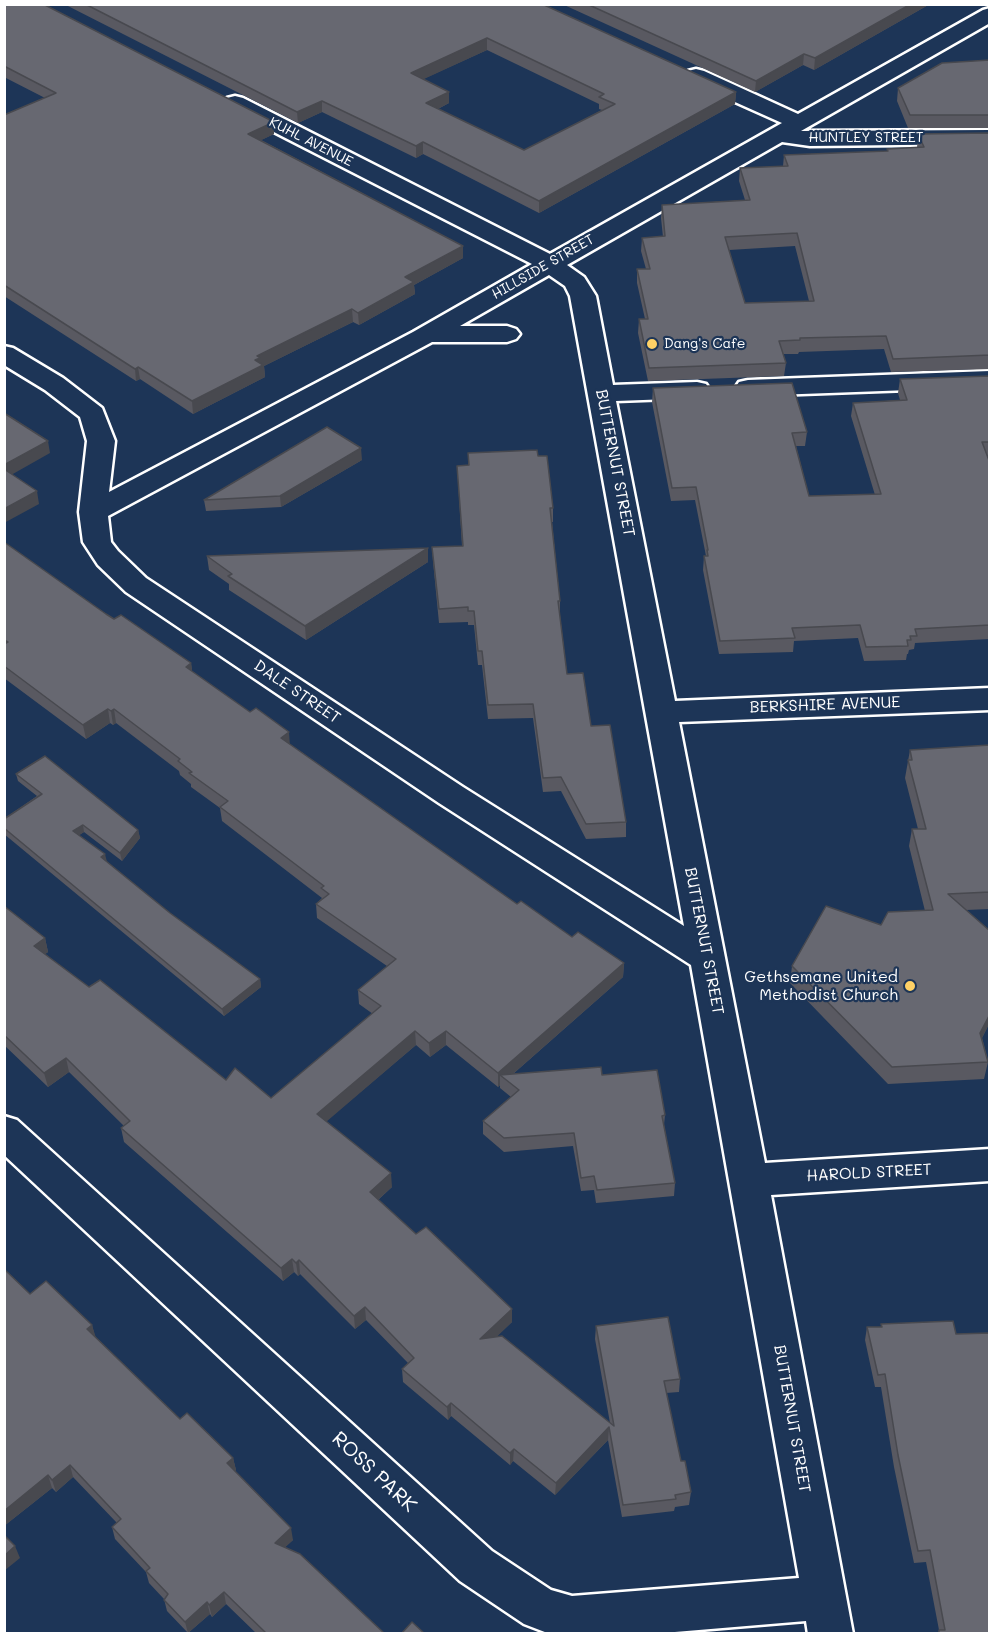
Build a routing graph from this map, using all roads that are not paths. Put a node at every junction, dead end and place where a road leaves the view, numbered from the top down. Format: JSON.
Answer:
{"nodes":[{"id":1,"x":990,"y":14,"type":"edge"},
{"id":2,"x":672,"y":65,"type":"edge"},
{"id":3,"x":221,"y":96,"type":"edge"},
{"id":4,"x":788,"y":128,"type":"junction"},
{"id":5,"x":990,"y":137,"type":"edge"},
{"id":6,"x":549,"y":263,"type":"junction"},
{"id":7,"x":426,"y":334,"type":"junction"},
{"id":8,"x":507,"y":334,"type":"dead end"},
{"id":9,"x":4,"y":354,"type":"edge"},
{"id":10,"x":990,"y":379,"type":"edge"},
{"id":11,"x":602,"y":393,"type":"junction"},
{"id":12,"x":93,"y":512,"type":"junction"},
{"id":13,"x":990,"y":699,"type":"edge"},
{"id":14,"x":661,"y":712,"type":"junction"},
{"id":15,"x":707,"y":958,"type":"junction"},
{"id":16,"x":4,"y":1131,"type":"edge"},
{"id":17,"x":990,"y":1166,"type":"edge"},
{"id":18,"x":750,"y":1180,"type":"junction"},
{"id":19,"x":827,"y":1616,"type":"edge"}],
"edges":[{"from":1,"to":4,"type":"street","name":"HILLSIDE STREET"},
{"from":2,"to":4,"type":"street","name":"HUNTLEY STREET"},
{"from":3,"to":6,"type":"street","name":"KUHL AVENUE"},
{"from":4,"to":5,"type":"street","name":"HUNTLEY STREET"},
{"from":4,"to":6,"type":"street","name":"HILLSIDE STREET"},
{"from":6,"to":7,"type":"street","name":"HILLSIDE STREET"},
{"from":6,"to":11,"type":"street","name":"BUTTERNUT STREET"},
{"from":7,"to":8,"type":"street"},
{"from":7,"to":12,"type":"street","name":"HILLSIDE STREET"},
{"from":9,"to":12,"type":"street","name":"DALE STREET"},
{"from":10,"to":11,"type":"street"},
{"from":11,"to":14,"type":"street","name":"BUTTERNUT STREET"},
{"from":12,"to":15,"type":"street","name":"DALE STREET"},
{"from":13,"to":14,"type":"street","name":"BERKSHIRE AVENUE"},
{"from":14,"to":15,"type":"street","name":"BUTTERNUT STREET"},
{"from":15,"to":18,"type":"street","name":"BUTTERNUT STREET"},
{"from":16,"to":19,"type":"street","name":"ROSS PARK"},
{"from":17,"to":18,"type":"street","name":"HAROLD STREET"},
{"from":18,"to":19,"type":"street","name":"BUTTERNUT STREET"}]}
